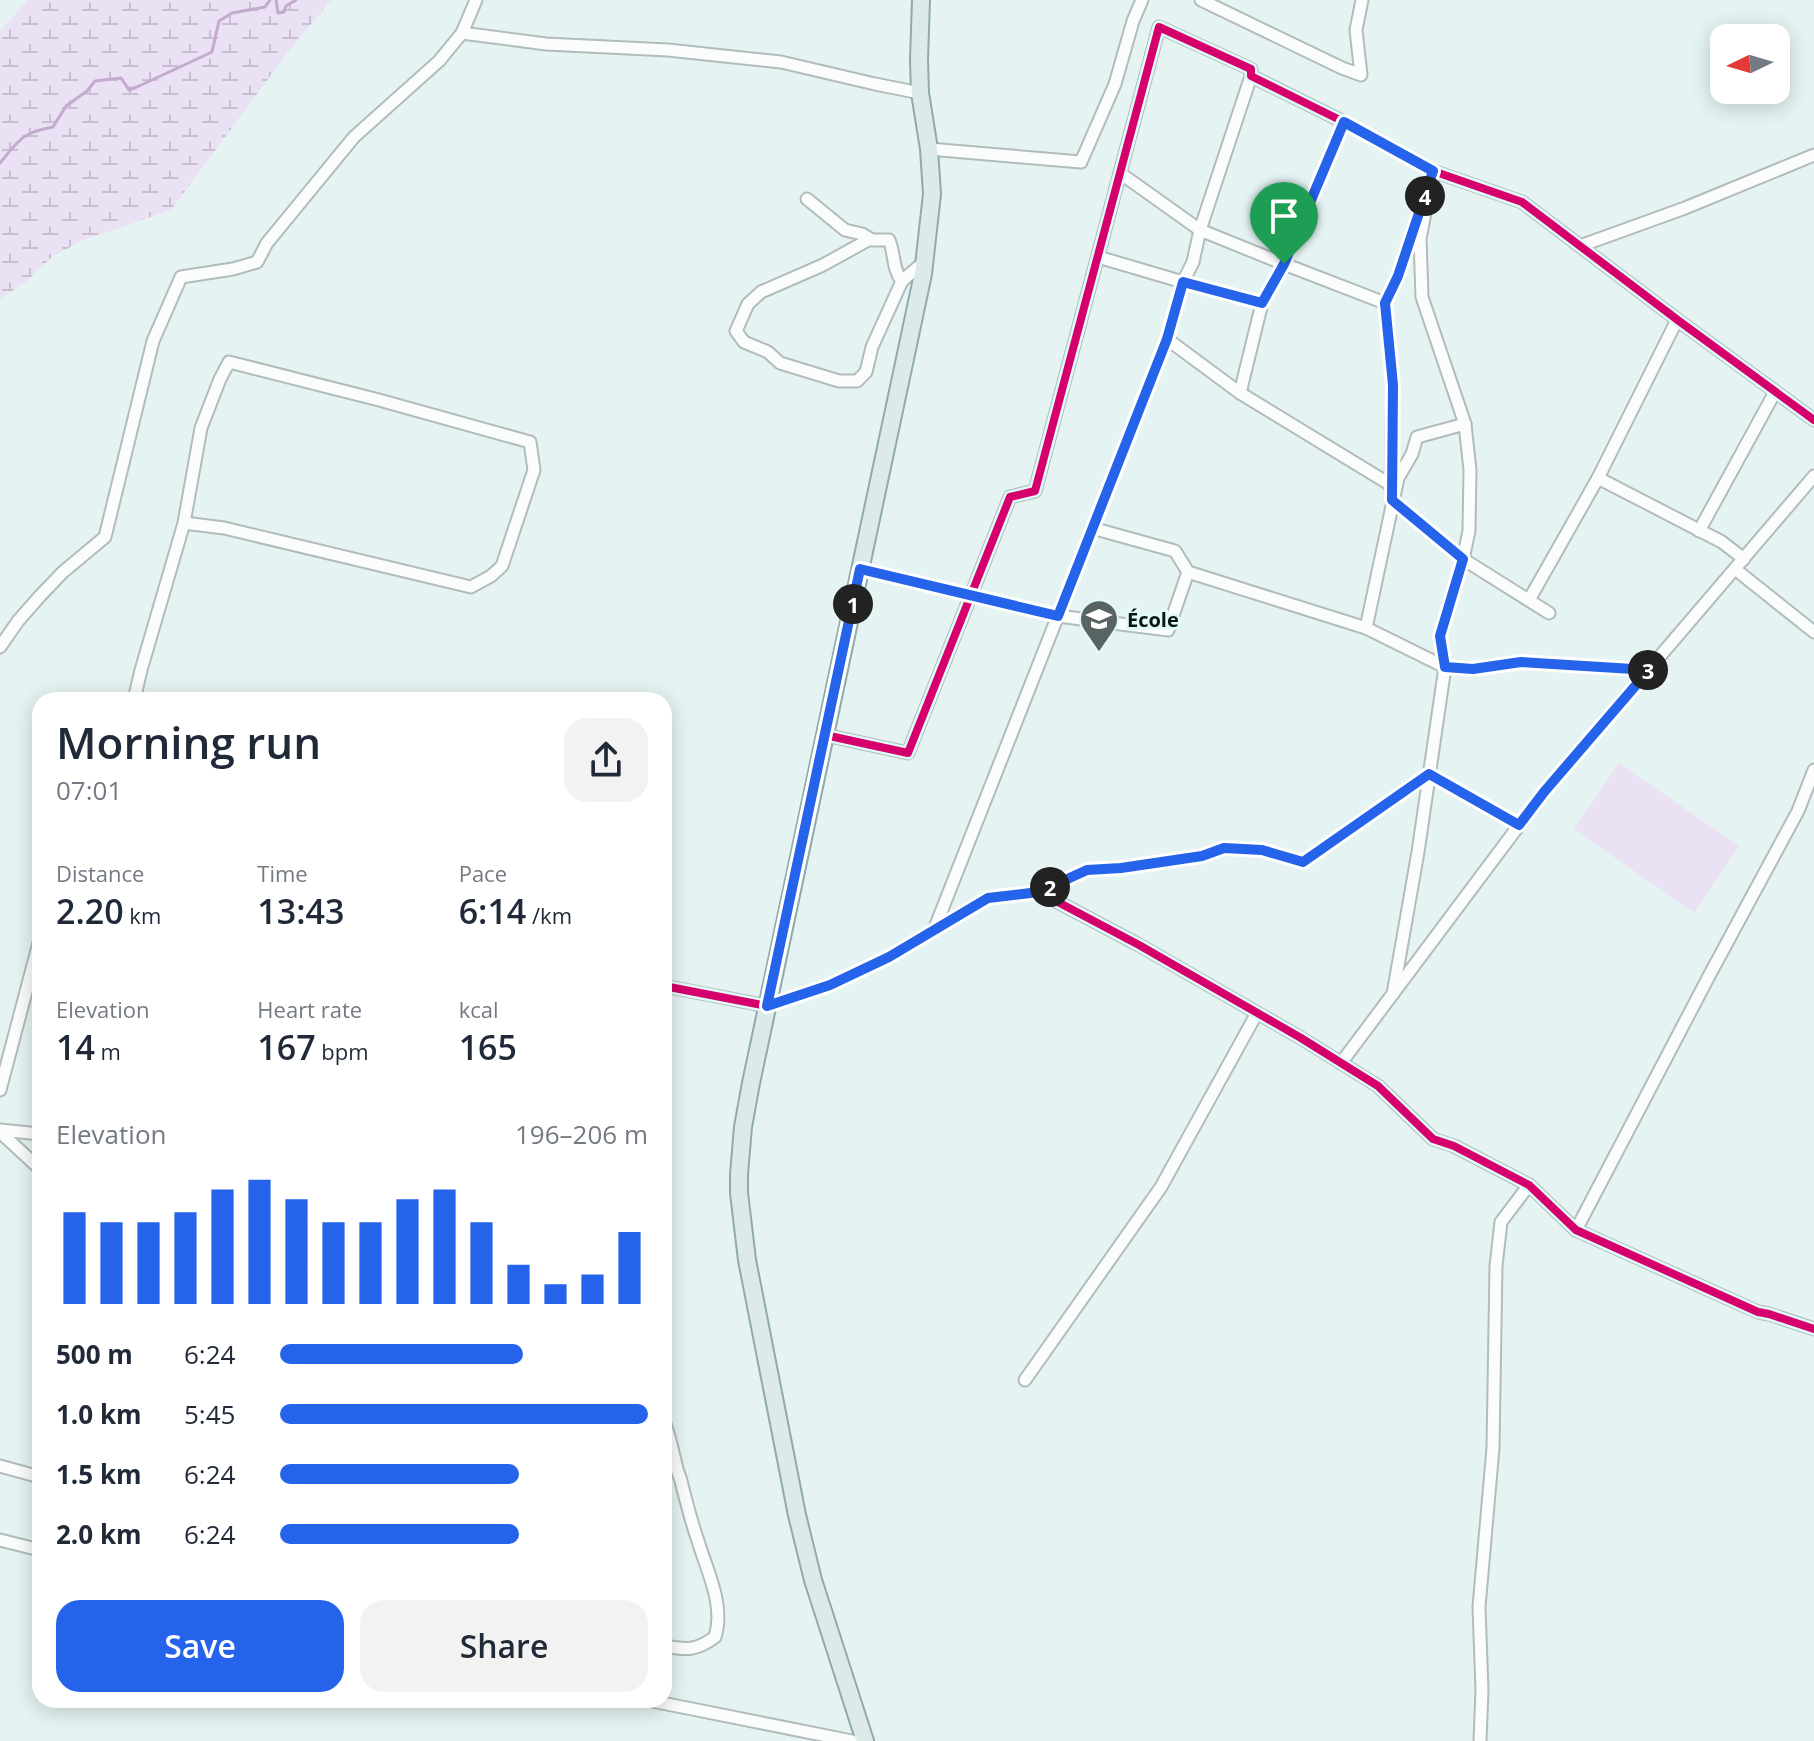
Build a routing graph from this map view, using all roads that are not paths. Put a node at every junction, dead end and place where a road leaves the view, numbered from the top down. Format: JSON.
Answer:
{"nodes":[{"id":1,"x":476,"y":0,"type":"edge"},
{"id":2,"x":921,"y":0,"type":"edge"},
{"id":3,"x":1142,"y":0,"type":"edge"},
{"id":4,"x":1201,"y":0,"type":"edge"},
{"id":5,"x":1362,"y":0,"type":"edge"},
{"id":6,"x":462,"y":33,"type":"junction"},
{"id":7,"x":1251,"y":76,"type":"junction"},
{"id":8,"x":920,"y":93,"type":"junction"},
{"id":9,"x":1344,"y":122,"type":"junction"},
{"id":10,"x":929,"y":149,"type":"junction"},
{"id":11,"x":1814,"y":155,"type":"edge"},
{"id":12,"x":1433,"y":171,"type":"junction"},
{"id":13,"x":1120,"y":173,"type":"junction"},
{"id":14,"x":807,"y":199,"type":"dead end"},
{"id":15,"x":1200,"y":230,"type":"junction"},
{"id":16,"x":870,"y":239,"type":"junction"},
{"id":17,"x":1580,"y":246,"type":"junction"},
{"id":18,"x":1098,"y":257,"type":"junction"},
{"id":19,"x":924,"y":262,"type":"junction"},
{"id":20,"x":1284,"y":264,"type":"junction"},
{"id":21,"x":902,"y":281,"type":"junction"},
{"id":22,"x":1183,"y":282,"type":"junction"},
{"id":23,"x":1262,"y":303,"type":"junction"},
{"id":24,"x":1385,"y":303,"type":"junction"},
{"id":25,"x":1677,"y":320,"type":"junction"},
{"id":26,"x":1167,"y":339,"type":"junction"},
{"id":27,"x":1775,"y":392,"type":"junction"},
{"id":28,"x":1240,"y":393,"type":"junction"},
{"id":29,"x":1814,"y":420,"type":"edge"},
{"id":30,"x":1465,"y":424,"type":"junction"},
{"id":31,"x":1814,"y":476,"type":"edge"},
{"id":32,"x":1598,"y":478,"type":"junction"},
{"id":33,"x":1391,"y":485,"type":"junction"},
{"id":34,"x":1392,"y":500,"type":"junction"},
{"id":35,"x":184,"y":523,"type":"junction"},
{"id":36,"x":1092,"y":528,"type":"junction"},
{"id":37,"x":1699,"y":531,"type":"junction"},
{"id":38,"x":1463,"y":559,"type":"junction"},
{"id":39,"x":1744,"y":559,"type":"junction"},
{"id":40,"x":860,"y":569,"type":"junction"},
{"id":41,"x":1735,"y":569,"type":"junction"},
{"id":42,"x":1188,"y":572,"type":"junction"},
{"id":43,"x":971,"y":595,"type":"junction"},
{"id":44,"x":1529,"y":600,"type":"junction"},
{"id":45,"x":1549,"y":613,"type":"dead end"},
{"id":46,"x":1058,"y":616,"type":"junction"},
{"id":47,"x":1366,"y":628,"type":"junction"},
{"id":48,"x":1814,"y":632,"type":"edge"},
{"id":49,"x":0,"y":647,"type":"edge"},
{"id":50,"x":1445,"y":667,"type":"junction"},
{"id":51,"x":1649,"y":670,"type":"junction"},
{"id":52,"x":136,"y":692,"type":"edge"},
{"id":53,"x":825,"y":735,"type":"junction"},
{"id":54,"x":1814,"y":770,"type":"edge"},
{"id":55,"x":1429,"y":774,"type":"junction"},
{"id":56,"x":1519,"y":825,"type":"junction"},
{"id":57,"x":1039,"y":892,"type":"junction"},
{"id":58,"x":933,"y":930,"type":"junction"},
{"id":59,"x":32,"y":969,"type":"edge"},
{"id":60,"x":672,"y":988,"type":"edge"},
{"id":61,"x":1393,"y":994,"type":"junction"},
{"id":62,"x":767,"y":1006,"type":"junction"},
{"id":63,"x":1257,"y":1013,"type":"junction"},
{"id":64,"x":1341,"y":1063,"type":"junction"},
{"id":65,"x":0,"y":1090,"type":"edge"},
{"id":66,"x":0,"y":1131,"type":"edge"},
{"id":67,"x":32,"y":1133,"type":"edge"},
{"id":68,"x":32,"y":1161,"type":"edge"},
{"id":69,"x":1529,"y":1185,"type":"junction"},
{"id":70,"x":1576,"y":1230,"type":"junction"},
{"id":71,"x":1814,"y":1329,"type":"edge"},
{"id":72,"x":1025,"y":1380,"type":"dead end"},
{"id":73,"x":672,"y":1448,"type":"edge"},
{"id":74,"x":0,"y":1466,"type":"edge"},
{"id":75,"x":32,"y":1475,"type":"edge"},
{"id":76,"x":0,"y":1540,"type":"edge"},
{"id":77,"x":32,"y":1548,"type":"edge"},
{"id":78,"x":672,"y":1647,"type":"edge"},
{"id":79,"x":672,"y":1705,"type":"edge"},
{"id":80,"x":852,"y":1741,"type":"edge"},
{"id":81,"x":865,"y":1741,"type":"edge"},
{"id":82,"x":1480,"y":1741,"type":"edge"}],
"edges":[{"from":1,"to":6,"type":"street"},
{"from":2,"to":8,"type":"main road"},
{"from":3,"to":10,"type":"street"},
{"from":4,"to":5,"type":"street"},
{"from":6,"to":8,"type":"street"},
{"from":6,"to":49,"type":"street"},
{"from":7,"to":9,"type":"street"},
{"from":7,"to":13,"type":"street"},
{"from":7,"to":15,"type":"street"},
{"from":8,"to":10,"type":"main road"},
{"from":9,"to":12,"type":"street"},
{"from":9,"to":20,"type":"street"},
{"from":10,"to":19,"type":"main road"},
{"from":11,"to":17,"type":"street"},
{"from":12,"to":17,"type":"street"},
{"from":12,"to":24,"type":"street"},
{"from":12,"to":30,"type":"street"},
{"from":13,"to":15,"type":"street"},
{"from":13,"to":18,"type":"street"},
{"from":14,"to":16,"type":"street"},
{"from":15,"to":20,"type":"street"},
{"from":15,"to":22,"type":"street"},
{"from":16,"to":21,"type":"street"},
{"from":16,"to":21,"type":"street"},
{"from":17,"to":25,"type":"street"},
{"from":18,"to":22,"type":"street"},
{"from":18,"to":43,"type":"street"},
{"from":19,"to":21,"type":"street"},
{"from":19,"to":40,"type":"main road"},
{"from":20,"to":23,"type":"street"},
{"from":20,"to":24,"type":"street"},
{"from":22,"to":23,"type":"street"},
{"from":22,"to":26,"type":"street"},
{"from":23,"to":28,"type":"street"},
{"from":24,"to":33,"type":"street"},
{"from":25,"to":27,"type":"street"},
{"from":25,"to":32,"type":"street"},
{"from":26,"to":28,"type":"street"},
{"from":26,"to":36,"type":"street"},
{"from":27,"to":29,"type":"street"},
{"from":27,"to":37,"type":"street"},
{"from":28,"to":33,"type":"street"},
{"from":30,"to":34,"type":"street"},
{"from":30,"to":38,"type":"street"},
{"from":31,"to":39,"type":"street"},
{"from":32,"to":37,"type":"street"},
{"from":32,"to":44,"type":"street"},
{"from":33,"to":34,"type":"street"},
{"from":34,"to":38,"type":"street"},
{"from":34,"to":47,"type":"street"},
{"from":35,"to":35,"type":"street"},
{"from":35,"to":52,"type":"street"},
{"from":36,"to":42,"type":"street"},
{"from":36,"to":46,"type":"street"},
{"from":37,"to":39,"type":"street"},
{"from":38,"to":44,"type":"street"},
{"from":38,"to":50,"type":"street"},
{"from":39,"to":41,"type":"street"},
{"from":40,"to":43,"type":"street"},
{"from":40,"to":53,"type":"main road"},
{"from":41,"to":48,"type":"street"},
{"from":41,"to":51,"type":"street"},
{"from":42,"to":46,"type":"street"},
{"from":42,"to":47,"type":"street"},
{"from":43,"to":46,"type":"street"},
{"from":43,"to":53,"type":"street"},
{"from":44,"to":45,"type":"street"},
{"from":46,"to":58,"type":"street"},
{"from":47,"to":50,"type":"street"},
{"from":50,"to":51,"type":"street"},
{"from":50,"to":55,"type":"street"},
{"from":51,"to":56,"type":"street"},
{"from":53,"to":62,"type":"main road"},
{"from":54,"to":70,"type":"street"},
{"from":55,"to":56,"type":"street"},
{"from":55,"to":57,"type":"street"},
{"from":55,"to":61,"type":"street"},
{"from":56,"to":61,"type":"street"},
{"from":57,"to":58,"type":"street"},
{"from":57,"to":63,"type":"street"},
{"from":58,"to":62,"type":"street"},
{"from":59,"to":65,"type":"street"},
{"from":60,"to":62,"type":"street"},
{"from":61,"to":64,"type":"street"},
{"from":62,"to":81,"type":"main road"},
{"from":63,"to":64,"type":"street"},
{"from":63,"to":72,"type":"street"},
{"from":64,"to":69,"type":"street"},
{"from":66,"to":67,"type":"street"},
{"from":66,"to":68,"type":"street"},
{"from":69,"to":70,"type":"street"},
{"from":69,"to":82,"type":"street"},
{"from":70,"to":71,"type":"street"},
{"from":73,"to":78,"type":"street"},
{"from":74,"to":75,"type":"street"},
{"from":76,"to":77,"type":"street"},
{"from":79,"to":80,"type":"street"}]}
